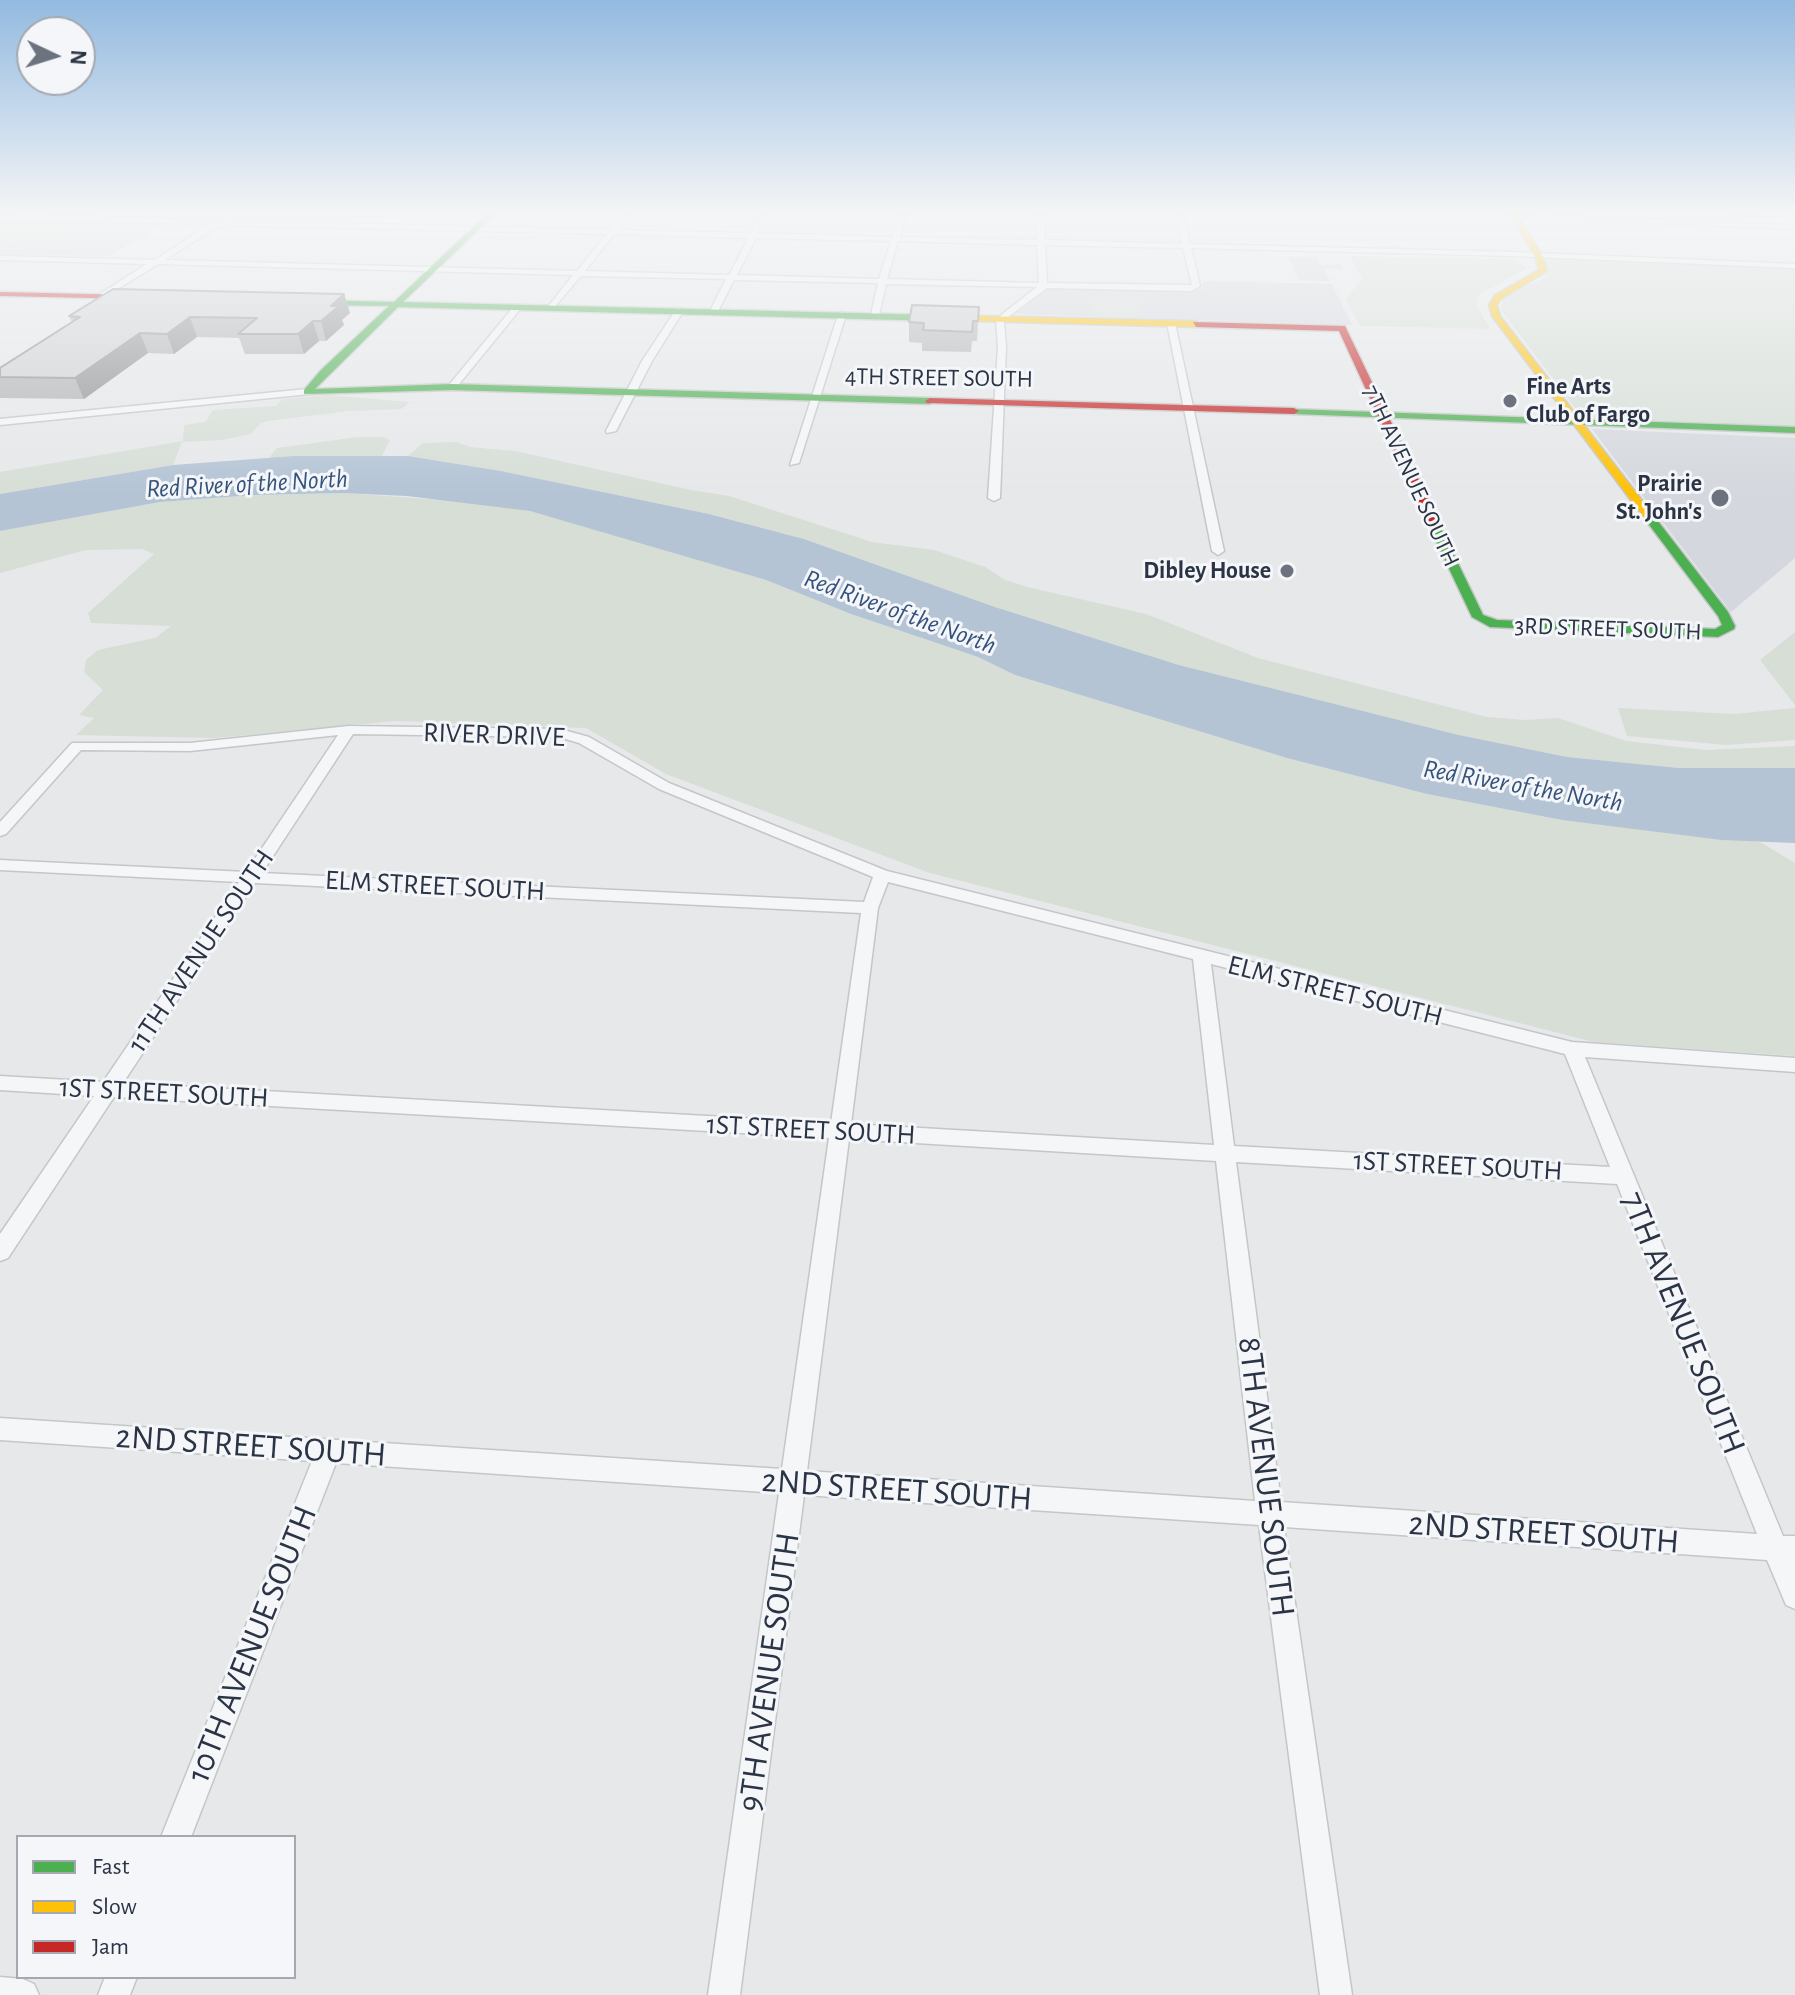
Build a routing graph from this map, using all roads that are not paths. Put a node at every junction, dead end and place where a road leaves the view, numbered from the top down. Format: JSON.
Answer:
{"nodes":[{"id":1,"x":370,"y":308,"type":"edge"},
{"id":2,"x":471,"y":308,"type":"edge"},
{"id":3,"x":517,"y":308,"type":"edge"},
{"id":4,"x":557,"y":308,"type":"edge"},
{"id":5,"x":715,"y":308,"type":"edge"},
{"id":6,"x":877,"y":308,"type":"edge"},
{"id":7,"x":1014,"y":308,"type":"edge"},
{"id":8,"x":1494,"y":308,"type":"edge"},
{"id":9,"x":390,"y":310,"type":"junction"},
{"id":10,"x":680,"y":310,"type":"junction"},
{"id":11,"x":714,"y":311,"type":"junction"},
{"id":12,"x":842,"y":315,"type":"junction"},
{"id":13,"x":875,"y":315,"type":"junction"},
{"id":14,"x":1000,"y":319,"type":"junction"},
{"id":15,"x":1171,"y":323,"type":"junction"},
{"id":16,"x":452,"y":387,"type":"junction"},
{"id":17,"x":307,"y":392,"type":"junction"},
{"id":18,"x":631,"y":393,"type":"junction"},
{"id":19,"x":814,"y":399,"type":"junction"},
{"id":20,"x":998,"y":403,"type":"junction"},
{"id":21,"x":1189,"y":408,"type":"junction"},
{"id":22,"x":1380,"y":414,"type":"junction"},
{"id":23,"x":1577,"y":421,"type":"junction"},
{"id":24,"x":0,"y":422,"type":"edge"},
{"id":25,"x":1795,"y":430,"type":"edge"},
{"id":26,"x":611,"y":431,"type":"dead end"},
{"id":27,"x":794,"y":463,"type":"dead end"},
{"id":28,"x":994,"y":498,"type":"dead end"},
{"id":29,"x":1218,"y":551,"type":"dead end"},
{"id":30,"x":1485,"y":620,"type":"joint"},
{"id":31,"x":349,"y":730,"type":"junction"},
{"id":32,"x":0,"y":831,"type":"edge"},
{"id":33,"x":0,"y":865,"type":"edge"},
{"id":34,"x":882,"y":875,"type":"junction"},
{"id":35,"x":251,"y":877,"type":"junction"},
{"id":36,"x":870,"y":908,"type":"junction"},
{"id":37,"x":1201,"y":957,"type":"junction"},
{"id":38,"x":1572,"y":1049,"type":"junction"},
{"id":39,"x":1795,"y":1065,"type":"edge"},
{"id":40,"x":0,"y":1083,"type":"edge"},
{"id":41,"x":109,"y":1090,"type":"junction"},
{"id":42,"x":842,"y":1132,"type":"junction"},
{"id":43,"x":1225,"y":1154,"type":"junction"},
{"id":44,"x":1623,"y":1176,"type":"junction"},
{"id":45,"x":0,"y":1252,"type":"edge"},
{"id":46,"x":0,"y":1429,"type":"edge"},
{"id":47,"x":328,"y":1451,"type":"junction"},
{"id":48,"x":794,"y":1484,"type":"junction"},
{"id":49,"x":1270,"y":1516,"type":"junction"},
{"id":50,"x":1786,"y":1549,"type":"edge"},
{"id":51,"x":1795,"y":1596,"type":"edge"},
{"id":52,"x":177,"y":1835,"type":"edge"},
{"id":53,"x":0,"y":1993,"type":"edge"},
{"id":54,"x":23,"y":1995,"type":"edge"},
{"id":55,"x":724,"y":1995,"type":"edge"},
{"id":56,"x":1336,"y":1995,"type":"edge"}],
"edges":[{"from":1,"to":9,"type":"street"},
{"from":2,"to":9,"type":"street"},
{"from":3,"to":16,"type":"street"},
{"from":4,"to":10,"type":"street"},
{"from":5,"to":11,"type":"street"},
{"from":6,"to":13,"type":"street"},
{"from":7,"to":14,"type":"street"},
{"from":8,"to":23,"type":"street"},
{"from":9,"to":17,"type":"street"},
{"from":10,"to":11,"type":"street"},
{"from":10,"to":18,"type":"street"},
{"from":11,"to":12,"type":"street"},
{"from":12,"to":13,"type":"street"},
{"from":12,"to":19,"type":"street"},
{"from":13,"to":14,"type":"street"},
{"from":14,"to":15,"type":"street"},
{"from":14,"to":20,"type":"street"},
{"from":15,"to":21,"type":"street"},
{"from":15,"to":22,"type":"street","name":"7TH AVENUE SOUTH"},
{"from":16,"to":17,"type":"street","name":"4TH STREET SOUTH"},
{"from":16,"to":18,"type":"street","name":"4TH STREET SOUTH"},
{"from":17,"to":24,"type":"street","name":"4TH STREET SOUTH"},
{"from":18,"to":19,"type":"street","name":"4TH STREET SOUTH"},
{"from":18,"to":26,"type":"street"},
{"from":19,"to":20,"type":"street","name":"4TH STREET SOUTH"},
{"from":19,"to":27,"type":"street"},
{"from":20,"to":21,"type":"street","name":"4TH STREET SOUTH"},
{"from":20,"to":28,"type":"street"},
{"from":21,"to":22,"type":"street","name":"4TH STREET SOUTH"},
{"from":21,"to":29,"type":"street"},
{"from":22,"to":23,"type":"street","name":"4TH STREET SOUTH"},
{"from":22,"to":30,"type":"street","name":"7TH AVENUE SOUTH"},
{"from":23,"to":25,"type":"street","name":"4TH STREET SOUTH"},
{"from":23,"to":30,"type":"street","name":"3RD STREET SOUTH"},
{"from":31,"to":32,"type":"street","name":"RIVER DRIVE"},
{"from":31,"to":34,"type":"street","name":"RIVER DRIVE"},
{"from":31,"to":35,"type":"street","name":"11TH AVENUE SOUTH"},
{"from":33,"to":35,"type":"street","name":"ELM STREET SOUTH"},
{"from":34,"to":36,"type":"street","name":"9TH AVENUE SOUTH"},
{"from":34,"to":37,"type":"street","name":"ELM STREET SOUTH"},
{"from":35,"to":36,"type":"street","name":"ELM STREET SOUTH"},
{"from":35,"to":41,"type":"street","name":"11TH AVENUE SOUTH"},
{"from":36,"to":42,"type":"street","name":"9TH AVENUE SOUTH"},
{"from":37,"to":38,"type":"street","name":"ELM STREET SOUTH"},
{"from":37,"to":43,"type":"street","name":"8TH AVENUE SOUTH"},
{"from":38,"to":39,"type":"street","name":"ELM STREET SOUTH"},
{"from":38,"to":44,"type":"street","name":"7TH AVENUE SOUTH"},
{"from":40,"to":41,"type":"street","name":"1ST STREET SOUTH"},
{"from":41,"to":42,"type":"street","name":"1ST STREET SOUTH"},
{"from":41,"to":45,"type":"street","name":"11TH AVENUE SOUTH"},
{"from":42,"to":43,"type":"street","name":"1ST STREET SOUTH"},
{"from":42,"to":48,"type":"street","name":"9TH AVENUE SOUTH"},
{"from":43,"to":44,"type":"street","name":"1ST STREET SOUTH"},
{"from":43,"to":49,"type":"street","name":"8TH AVENUE SOUTH"},
{"from":44,"to":50,"type":"street","name":"7TH AVENUE SOUTH"},
{"from":46,"to":47,"type":"street","name":"2ND STREET SOUTH"},
{"from":47,"to":48,"type":"street","name":"2ND STREET SOUTH"},
{"from":47,"to":52,"type":"street","name":"10TH AVENUE SOUTH"},
{"from":48,"to":49,"type":"street","name":"2ND STREET SOUTH"},
{"from":48,"to":55,"type":"street","name":"9TH AVENUE SOUTH"},
{"from":49,"to":50,"type":"street","name":"2ND STREET SOUTH"},
{"from":49,"to":56,"type":"street","name":"8TH AVENUE SOUTH"},
{"from":50,"to":51,"type":"street","name":"7TH AVENUE SOUTH"},
{"from":53,"to":54,"type":"street"}]}
